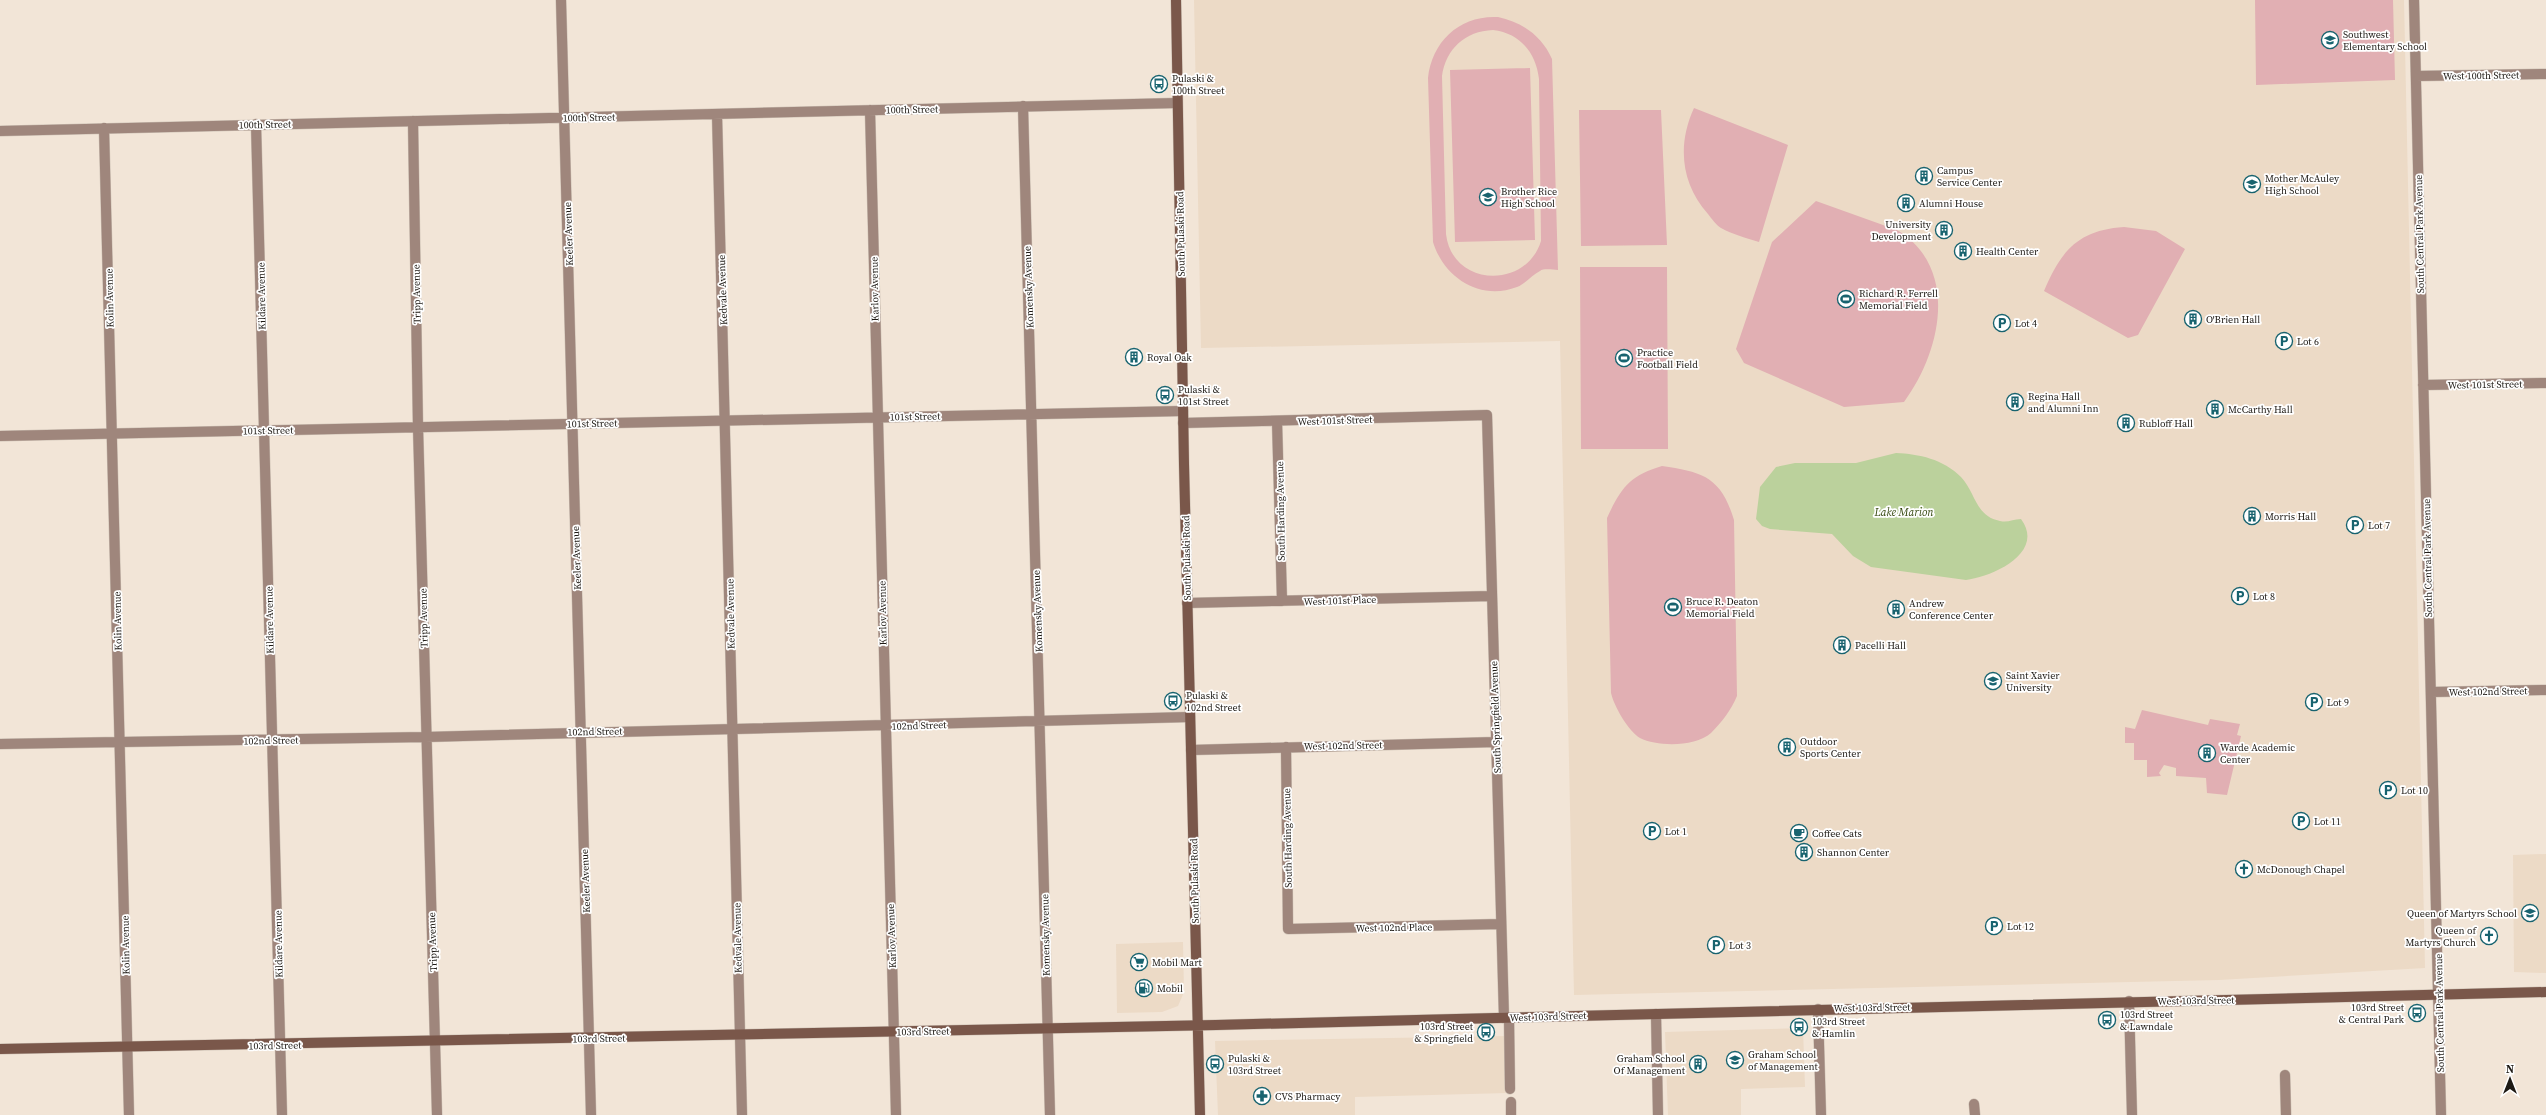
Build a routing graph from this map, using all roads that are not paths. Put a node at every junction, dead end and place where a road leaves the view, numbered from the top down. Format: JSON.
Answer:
{"nodes":[{"id":1,"x":561,"y":0,"type":"edge"},
{"id":2,"x":1176,"y":0,"type":"edge"},
{"id":3,"x":2414,"y":0,"type":"edge"},
{"id":4,"x":2546,"y":74,"type":"edge"},
{"id":5,"x":2416,"y":76,"type":"junction"},
{"id":6,"x":1177,"y":103,"type":"junction"},
{"id":7,"x":1023,"y":106,"type":"junction"},
{"id":8,"x":870,"y":110,"type":"junction"},
{"id":9,"x":717,"y":114,"type":"junction"},
{"id":10,"x":564,"y":117,"type":"junction"},
{"id":11,"x":413,"y":121,"type":"junction"},
{"id":12,"x":256,"y":124,"type":"junction"},
{"id":13,"x":104,"y":128,"type":"junction"},
{"id":14,"x":0,"y":130,"type":"edge"},
{"id":15,"x":2546,"y":383,"type":"edge"},
{"id":16,"x":2423,"y":385,"type":"junction"},
{"id":17,"x":1183,"y":411,"type":"junction"},
{"id":18,"x":1031,"y":414,"type":"junction"},
{"id":19,"x":1487,"y":416,"type":"joint"},
{"id":20,"x":878,"y":417,"type":"junction"},
{"id":21,"x":725,"y":420,"type":"junction"},
{"id":22,"x":1277,"y":421,"type":"junction"},
{"id":23,"x":1183,"y":423,"type":"junction"},
{"id":24,"x":573,"y":424,"type":"junction"},
{"id":25,"x":418,"y":427,"type":"junction"},
{"id":26,"x":264,"y":430,"type":"junction"},
{"id":27,"x":112,"y":434,"type":"junction"},
{"id":28,"x":0,"y":436,"type":"edge"},
{"id":29,"x":1492,"y":596,"type":"junction"},
{"id":30,"x":1282,"y":601,"type":"junction"},
{"id":31,"x":1187,"y":603,"type":"junction"},
{"id":32,"x":2546,"y":690,"type":"edge"},
{"id":33,"x":2431,"y":692,"type":"junction"},
{"id":34,"x":1190,"y":717,"type":"junction"},
{"id":35,"x":1040,"y":722,"type":"junction"},
{"id":36,"x":885,"y":726,"type":"junction"},
{"id":37,"x":733,"y":729,"type":"junction"},
{"id":38,"x":581,"y":731,"type":"junction"},
{"id":39,"x":426,"y":737,"type":"junction"},
{"id":40,"x":272,"y":740,"type":"junction"},
{"id":41,"x":120,"y":742,"type":"junction"},
{"id":42,"x":1496,"y":742,"type":"junction"},
{"id":43,"x":0,"y":744,"type":"edge"},
{"id":44,"x":1286,"y":747,"type":"junction"},
{"id":45,"x":1191,"y":750,"type":"junction"},
{"id":46,"x":1501,"y":924,"type":"junction"},
{"id":47,"x":1288,"y":929,"type":"joint"},
{"id":48,"x":2546,"y":992,"type":"edge"},
{"id":49,"x":2438,"y":994,"type":"junction"},
{"id":50,"x":2129,"y":1001,"type":"junction"},
{"id":51,"x":1818,"y":1009,"type":"junction"},
{"id":52,"x":1656,"y":1014,"type":"junction"},
{"id":53,"x":1506,"y":1018,"type":"junction"},
{"id":54,"x":1198,"y":1025,"type":"junction"},
{"id":55,"x":1048,"y":1028,"type":"junction"},
{"id":56,"x":893,"y":1032,"type":"junction"},
{"id":57,"x":740,"y":1035,"type":"junction"},
{"id":58,"x":589,"y":1038,"type":"junction"},
{"id":59,"x":435,"y":1041,"type":"junction"},
{"id":60,"x":280,"y":1044,"type":"junction"},
{"id":61,"x":128,"y":1047,"type":"junction"},
{"id":62,"x":0,"y":1050,"type":"edge"},
{"id":63,"x":2285,"y":1075,"type":"dead end"},
{"id":64,"x":1510,"y":1089,"type":"dead end"},
{"id":65,"x":1511,"y":1102,"type":"dead end"},
{"id":66,"x":1974,"y":1104,"type":"dead end"},
{"id":67,"x":129,"y":1115,"type":"edge"},
{"id":68,"x":282,"y":1115,"type":"edge"},
{"id":69,"x":437,"y":1115,"type":"edge"},
{"id":70,"x":591,"y":1115,"type":"edge"},
{"id":71,"x":742,"y":1115,"type":"edge"},
{"id":72,"x":896,"y":1115,"type":"edge"},
{"id":73,"x":1050,"y":1115,"type":"edge"},
{"id":74,"x":1200,"y":1115,"type":"edge"},
{"id":75,"x":1511,"y":1115,"type":"edge"},
{"id":76,"x":1658,"y":1115,"type":"edge"},
{"id":77,"x":1821,"y":1115,"type":"edge"},
{"id":78,"x":1975,"y":1115,"type":"edge"},
{"id":79,"x":2132,"y":1115,"type":"edge"},
{"id":80,"x":2286,"y":1115,"type":"edge"},
{"id":81,"x":2441,"y":1115,"type":"edge"}],
"edges":[{"from":1,"to":10,"type":"street","name":"Keeler Avenue"},
{"from":2,"to":6,"type":"main road","name":"South Pulaski Road"},
{"from":3,"to":5,"type":"street","name":"South Central Park Avenue"},
{"from":4,"to":5,"type":"street","name":"West 100th Street"},
{"from":5,"to":16,"type":"street","name":"South Central Park Avenue"},
{"from":6,"to":7,"type":"street","name":"100th Street"},
{"from":6,"to":17,"type":"main road","name":"South Pulaski Road"},
{"from":7,"to":8,"type":"street","name":"100th Street"},
{"from":7,"to":18,"type":"street","name":"Komensky Avenue"},
{"from":8,"to":9,"type":"street","name":"100th Street"},
{"from":8,"to":20,"type":"street","name":"Karlov Avenue"},
{"from":9,"to":10,"type":"street","name":"100th Street"},
{"from":9,"to":21,"type":"street","name":"Kedvale Avenue"},
{"from":10,"to":11,"type":"street","name":"100th Street"},
{"from":10,"to":24,"type":"street","name":"Keeler Avenue"},
{"from":11,"to":12,"type":"street","name":"100th Street"},
{"from":11,"to":25,"type":"street","name":"Tripp Avenue"},
{"from":12,"to":13,"type":"street","name":"100th Street"},
{"from":12,"to":26,"type":"street","name":"Kildare Avenue"},
{"from":13,"to":14,"type":"street","name":"100th Street"},
{"from":13,"to":27,"type":"street","name":"Kolin Avenue"},
{"from":15,"to":16,"type":"street","name":"West 101st Street"},
{"from":16,"to":33,"type":"street","name":"South Central Park Avenue"},
{"from":17,"to":18,"type":"street","name":"101st Street"},
{"from":17,"to":23,"type":"main road","name":"South Pulaski Road"},
{"from":18,"to":20,"type":"street","name":"101st Street"},
{"from":18,"to":35,"type":"street","name":"Komensky Avenue"},
{"from":19,"to":22,"type":"street","name":"West 101st Street"},
{"from":19,"to":29,"type":"street","name":"South Springfield Avenue"},
{"from":20,"to":21,"type":"street","name":"101st Street"},
{"from":20,"to":36,"type":"street","name":"Karlov Avenue"},
{"from":21,"to":24,"type":"street","name":"101st Street"},
{"from":21,"to":37,"type":"street","name":"Kedvale Avenue"},
{"from":22,"to":23,"type":"street","name":"West 101st Street"},
{"from":22,"to":30,"type":"street","name":"South Harding Avenue"},
{"from":23,"to":31,"type":"main road","name":"South Pulaski Road"},
{"from":24,"to":25,"type":"street","name":"101st Street"},
{"from":24,"to":38,"type":"street","name":"Keeler Avenue"},
{"from":25,"to":26,"type":"street","name":"101st Street"},
{"from":25,"to":39,"type":"street","name":"Tripp Avenue"},
{"from":26,"to":27,"type":"street","name":"101st Street"},
{"from":26,"to":40,"type":"street","name":"Kildare Avenue"},
{"from":27,"to":28,"type":"street","name":"101st Street"},
{"from":27,"to":41,"type":"street","name":"Kolin Avenue"},
{"from":29,"to":30,"type":"street","name":"West 101st Place"},
{"from":29,"to":42,"type":"street","name":"South Springfield Avenue"},
{"from":30,"to":31,"type":"street","name":"West 101st Place"},
{"from":31,"to":34,"type":"main road","name":"South Pulaski Road"},
{"from":32,"to":33,"type":"street","name":"West 102nd Street"},
{"from":33,"to":49,"type":"street","name":"South Central Park Avenue"},
{"from":34,"to":35,"type":"street","name":"102nd Street"},
{"from":34,"to":45,"type":"main road","name":"South Pulaski Road"},
{"from":35,"to":36,"type":"street","name":"102nd Street"},
{"from":35,"to":55,"type":"street","name":"Komensky Avenue"},
{"from":36,"to":37,"type":"street","name":"102nd Street"},
{"from":36,"to":56,"type":"street","name":"Karlov Avenue"},
{"from":37,"to":38,"type":"street","name":"102nd Street"},
{"from":37,"to":57,"type":"street","name":"Kedvale Avenue"},
{"from":38,"to":39,"type":"street","name":"102nd Street"},
{"from":38,"to":58,"type":"street","name":"Keeler Avenue"},
{"from":39,"to":40,"type":"street","name":"102nd Street"},
{"from":39,"to":59,"type":"street","name":"Tripp Avenue"},
{"from":40,"to":41,"type":"street","name":"102nd Street"},
{"from":40,"to":60,"type":"street","name":"Kildare Avenue"},
{"from":41,"to":43,"type":"street","name":"102nd Street"},
{"from":41,"to":61,"type":"street","name":"Kolin Avenue"},
{"from":42,"to":44,"type":"street","name":"West 102nd Street"},
{"from":42,"to":46,"type":"street","name":"South Springfield Avenue"},
{"from":44,"to":45,"type":"street","name":"West 102nd Street"},
{"from":44,"to":47,"type":"street","name":"South Harding Avenue"},
{"from":45,"to":54,"type":"main road","name":"South Pulaski Road"},
{"from":46,"to":47,"type":"street","name":"West 102nd Place"},
{"from":46,"to":53,"type":"street","name":"South Springfield Avenue"},
{"from":48,"to":49,"type":"main road","name":"West 103rd Street"},
{"from":49,"to":50,"type":"main road","name":"West 103rd Street"},
{"from":49,"to":81,"type":"street","name":"South Central Park Avenue"},
{"from":50,"to":51,"type":"main road","name":"West 103rd Street"},
{"from":50,"to":79,"type":"street"},
{"from":51,"to":52,"type":"main road","name":"West 103rd Street"},
{"from":51,"to":77,"type":"street"},
{"from":52,"to":53,"type":"main road","name":"West 103rd Street"},
{"from":52,"to":76,"type":"street"},
{"from":53,"to":54,"type":"main road","name":"West 103rd Street"},
{"from":53,"to":64,"type":"street","name":"South Springfield Avenue"},
{"from":54,"to":55,"type":"main road","name":"103rd Street"},
{"from":54,"to":74,"type":"main road","name":"South Pulaski Road"},
{"from":55,"to":56,"type":"main road","name":"103rd Street"},
{"from":55,"to":73,"type":"street","name":"Komensky Avenue"},
{"from":56,"to":57,"type":"main road","name":"103rd Street"},
{"from":56,"to":72,"type":"street","name":"Karlov Avenue"},
{"from":57,"to":58,"type":"main road","name":"103rd Street"},
{"from":57,"to":71,"type":"street","name":"Kedvale Avenue"},
{"from":58,"to":59,"type":"main road","name":"103rd Street"},
{"from":58,"to":70,"type":"street","name":"Keeler Avenue"},
{"from":59,"to":60,"type":"main road","name":"103rd Street"},
{"from":59,"to":69,"type":"street","name":"Tripp Avenue"},
{"from":60,"to":61,"type":"main road","name":"103rd Street"},
{"from":60,"to":68,"type":"street","name":"Kildare Avenue"},
{"from":61,"to":62,"type":"main road","name":"103rd Street"},
{"from":61,"to":67,"type":"street","name":"Kolin Avenue"},
{"from":63,"to":80,"type":"street"},
{"from":65,"to":75,"type":"street"},
{"from":66,"to":78,"type":"street"}]}
